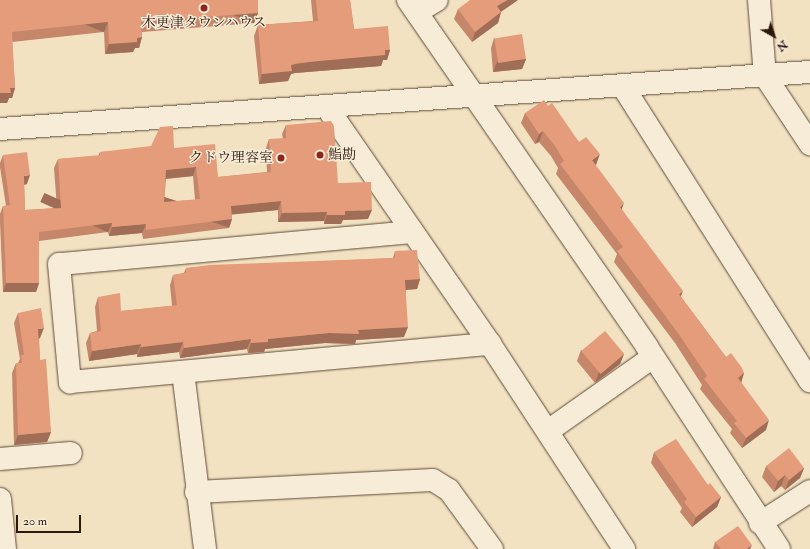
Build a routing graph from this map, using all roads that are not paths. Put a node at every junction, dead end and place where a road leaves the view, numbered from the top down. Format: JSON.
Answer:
{"nodes":[{"id":1,"x":437,"y":0,"type":"edge"},
{"id":2,"x":759,"y":0,"type":"edge"},
{"id":3,"x":412,"y":6,"type":"edge"},
{"id":4,"x":810,"y":72,"type":"edge"},
{"id":5,"x":765,"y":76,"type":"junction"},
{"id":6,"x":622,"y":85,"type":"junction"},
{"id":7,"x":472,"y":96,"type":"junction"},
{"id":8,"x":326,"y":106,"type":"junction"},
{"id":9,"x":0,"y":129,"type":"edge"},
{"id":10,"x":810,"y":144,"type":"edge"},
{"id":11,"x":412,"y":232,"type":"junction"},
{"id":12,"x":490,"y":344,"type":"junction"},
{"id":13,"x":653,"y":357,"type":"junction"},
{"id":14,"x":183,"y":372,"type":"junction"},
{"id":15,"x":810,"y":381,"type":"edge"},
{"id":16,"x":548,"y":431,"type":"junction"},
{"id":17,"x":71,"y":453,"type":"dead end"},
{"id":18,"x":0,"y":459,"type":"edge"},
{"id":19,"x":810,"y":491,"type":"edge"},
{"id":20,"x":196,"y":492,"type":"junction"},
{"id":21,"x":0,"y":498,"type":"edge"},
{"id":22,"x":760,"y":523,"type":"junction"},
{"id":23,"x":621,"y":548,"type":"edge"},
{"id":24,"x":5,"y":549,"type":"edge"},
{"id":25,"x":205,"y":549,"type":"edge"},
{"id":26,"x":492,"y":549,"type":"edge"},
{"id":27,"x":779,"y":549,"type":"edge"}],
"edges":[{"from":1,"to":3,"type":"street"},
{"from":2,"to":5,"type":"street"},
{"from":3,"to":7,"type":"street"},
{"from":4,"to":5,"type":"street"},
{"from":5,"to":6,"type":"street"},
{"from":5,"to":10,"type":"street"},
{"from":6,"to":7,"type":"street"},
{"from":6,"to":15,"type":"street"},
{"from":7,"to":8,"type":"street"},
{"from":7,"to":13,"type":"street"},
{"from":8,"to":9,"type":"street"},
{"from":8,"to":11,"type":"street"},
{"from":11,"to":12,"type":"street"},
{"from":11,"to":14,"type":"street"},
{"from":12,"to":14,"type":"street"},
{"from":12,"to":16,"type":"street"},
{"from":13,"to":16,"type":"street"},
{"from":13,"to":22,"type":"street"},
{"from":14,"to":20,"type":"street"},
{"from":16,"to":23,"type":"street"},
{"from":17,"to":18,"type":"street"},
{"from":19,"to":22,"type":"street"},
{"from":20,"to":25,"type":"street"},
{"from":20,"to":26,"type":"street"},
{"from":21,"to":24,"type":"street"},
{"from":22,"to":27,"type":"street"}]}
